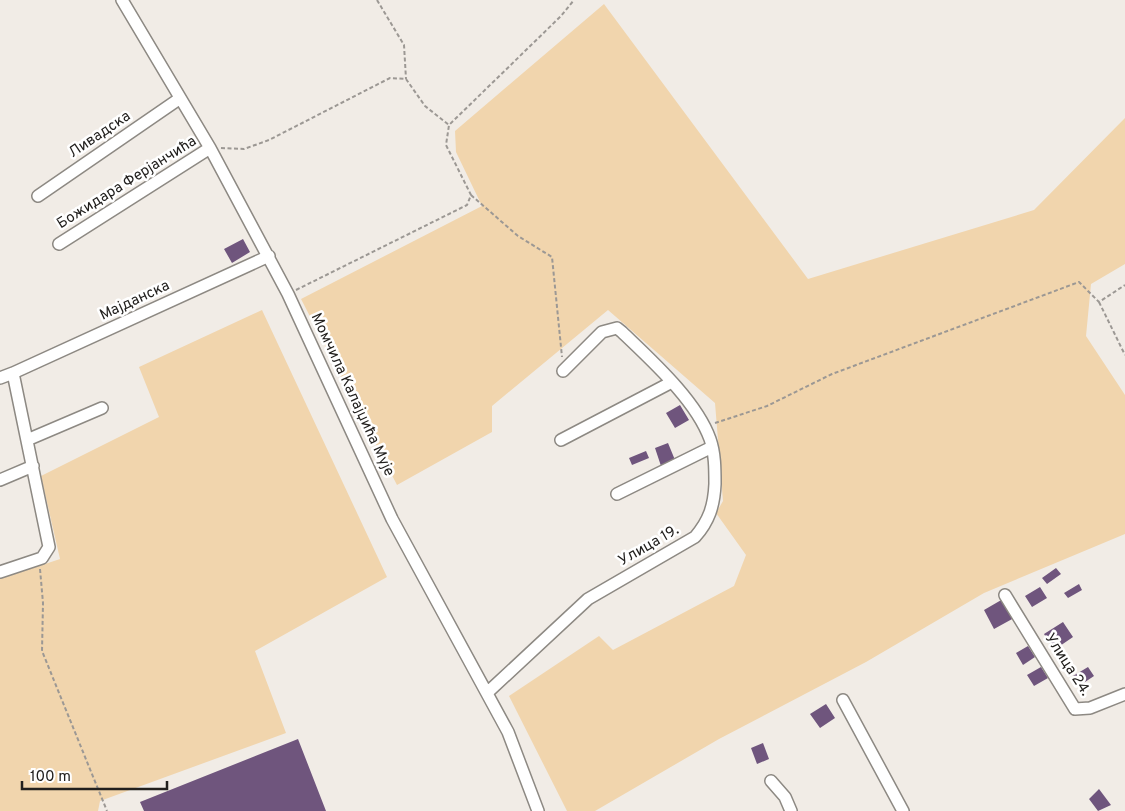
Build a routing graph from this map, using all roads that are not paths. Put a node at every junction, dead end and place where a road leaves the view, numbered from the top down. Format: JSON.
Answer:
{"nodes":[{"id":1,"x":122,"y":0,"type":"edge"},
{"id":2,"x":179,"y":99,"type":"junction"},
{"id":3,"x":210,"y":148,"type":"junction"},
{"id":4,"x":38,"y":196,"type":"dead end"},
{"id":5,"x":59,"y":244,"type":"dead end"},
{"id":6,"x":269,"y":256,"type":"junction"},
{"id":7,"x":563,"y":371,"type":"road end"},
{"id":8,"x":13,"y":373,"type":"junction"},
{"id":9,"x":0,"y":378,"type":"edge"},
{"id":10,"x":672,"y":382,"type":"junction"},
{"id":11,"x":102,"y":408,"type":"dead end"},
{"id":12,"x":27,"y":440,"type":"junction"},
{"id":13,"x":561,"y":440,"type":"dead end"},
{"id":14,"x":712,"y":447,"type":"junction"},
{"id":15,"x":32,"y":466,"type":"junction"},
{"id":16,"x":0,"y":480,"type":"edge"},
{"id":17,"x":617,"y":494,"type":"dead end"},
{"id":18,"x":0,"y":572,"type":"edge"},
{"id":19,"x":1005,"y":595,"type":"dead end"},
{"id":20,"x":488,"y":692,"type":"junction"},
{"id":21,"x":1125,"y":694,"type":"edge"},
{"id":22,"x":843,"y":700,"type":"dead end"},
{"id":23,"x":771,"y":781,"type":"dead end"},
{"id":24,"x":538,"y":811,"type":"edge"},
{"id":25,"x":791,"y":811,"type":"edge"},
{"id":26,"x":903,"y":811,"type":"edge"}],
"edges":[{"from":1,"to":2,"type":"street","name":"Момчила Калајџића Мује"},
{"from":2,"to":3,"type":"street","name":"Момчила Калајџића Мује"},
{"from":2,"to":4,"type":"street","name":"Ливадска"},
{"from":3,"to":5,"type":"street","name":"Божидара Ферјанчића"},
{"from":3,"to":6,"type":"street","name":"Момчила Калајџића Мује"},
{"from":6,"to":8,"type":"street","name":"Мајданска"},
{"from":6,"to":20,"type":"street","name":"Момчила Калајџића Мује"},
{"from":7,"to":10,"type":"street","name":"Улица 19."},
{"from":8,"to":9,"type":"street","name":"Мајданска"},
{"from":8,"to":12,"type":"street"},
{"from":10,"to":13,"type":"street"},
{"from":10,"to":14,"type":"street","name":"Улица 19."},
{"from":11,"to":12,"type":"street"},
{"from":12,"to":15,"type":"street"},
{"from":14,"to":17,"type":"street"},
{"from":14,"to":20,"type":"street","name":"Улица 19."},
{"from":15,"to":16,"type":"street"},
{"from":15,"to":18,"type":"street"},
{"from":19,"to":21,"type":"street","name":"Улица 24."},
{"from":20,"to":24,"type":"street","name":"Момчила Калајџића Мује"},
{"from":22,"to":26,"type":"street"},
{"from":23,"to":25,"type":"street"}]}
